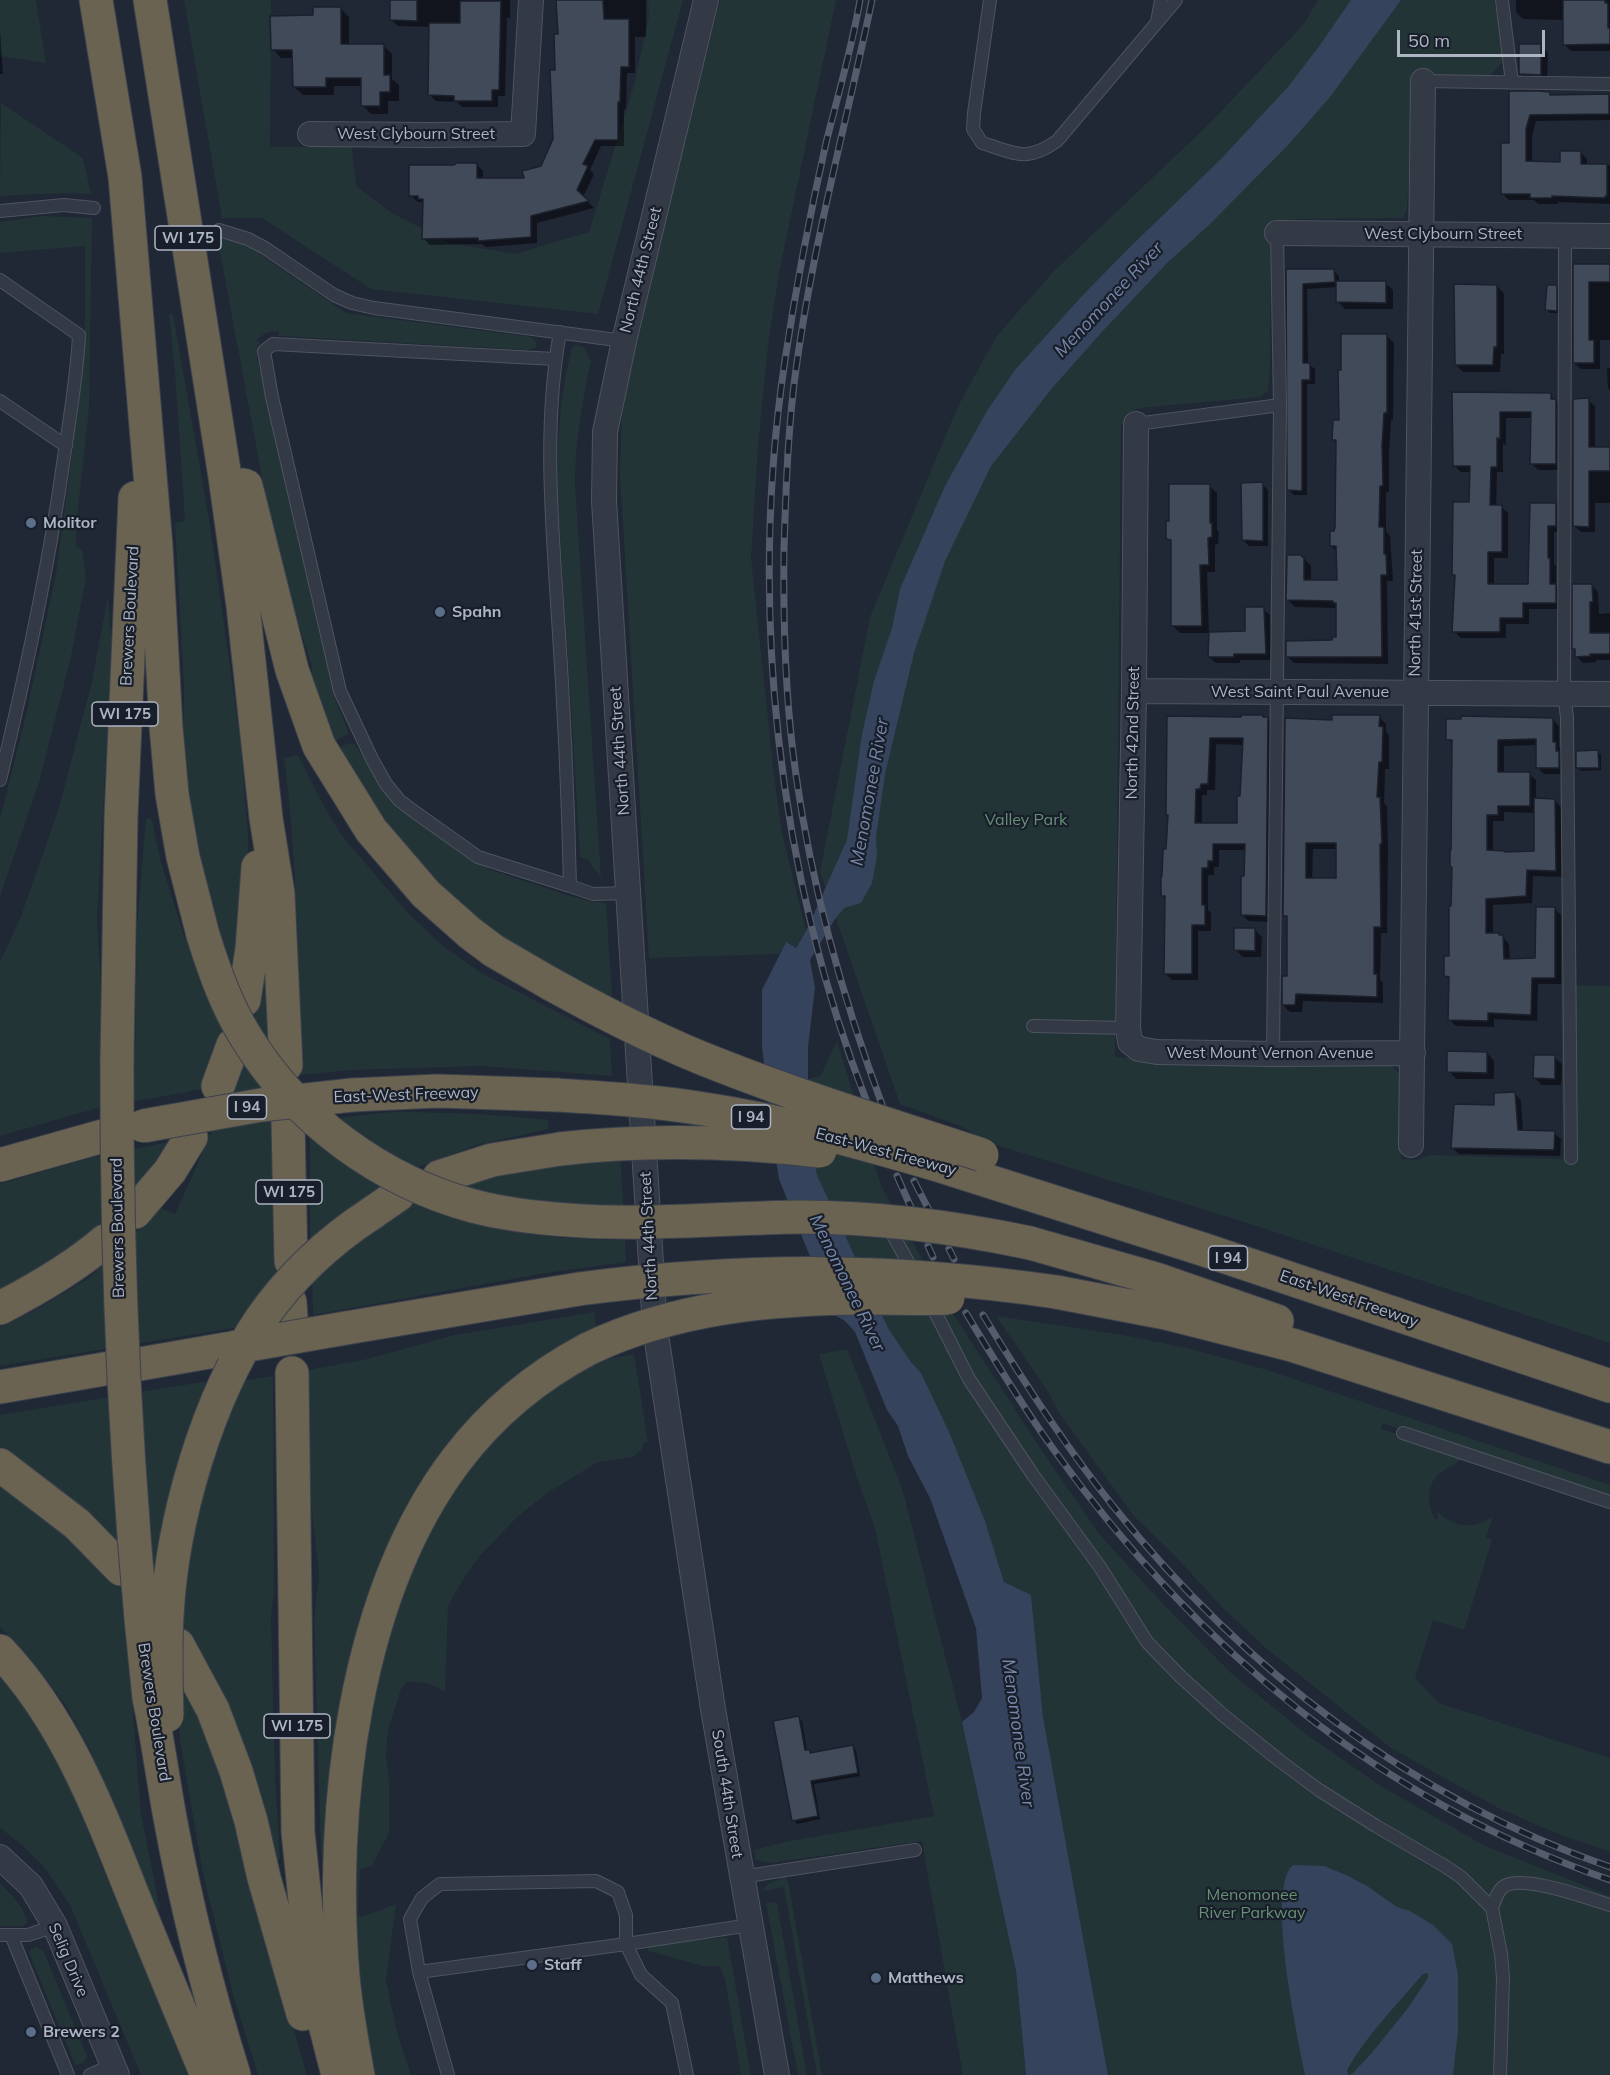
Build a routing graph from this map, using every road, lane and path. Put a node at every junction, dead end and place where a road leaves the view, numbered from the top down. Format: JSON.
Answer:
{"nodes":[{"id":1,"x":96,"y":0,"type":"edge"},
{"id":2,"x":150,"y":0,"type":"edge"},
{"id":3,"x":531,"y":0,"type":"edge"},
{"id":4,"x":706,"y":0,"type":"edge"},
{"id":5,"x":990,"y":0,"type":"edge"},
{"id":6,"x":1161,"y":0,"type":"edge"},
{"id":7,"x":1176,"y":0,"type":"edge"},
{"id":8,"x":1502,"y":0,"type":"edge"},
{"id":9,"x":1156,"y":23,"type":"junction"},
{"id":10,"x":1423,"y":81,"type":"joint"},
{"id":11,"x":1512,"y":83,"type":"junction"},
{"id":12,"x":1610,"y":84,"type":"edge"},
{"id":13,"x":309,"y":134,"type":"dead end"},
{"id":14,"x":94,"y":208,"type":"dead end"},
{"id":15,"x":0,"y":211,"type":"edge"},
{"id":16,"x":219,"y":230,"type":"dead end"},
{"id":17,"x":1277,"y":233,"type":"joint"},
{"id":18,"x":1421,"y":235,"type":"junction"},
{"id":19,"x":1566,"y":235,"type":"junction"},
{"id":20,"x":1610,"y":236,"type":"edge"},
{"id":21,"x":0,"y":280,"type":"edge"},
{"id":22,"x":560,"y":332,"type":"junction"},
{"id":23,"x":624,"y":341,"type":"junction"},
{"id":24,"x":555,"y":359,"type":"junction"},
{"id":25,"x":141,"y":370,"type":"junction"},
{"id":26,"x":0,"y":401,"type":"edge"},
{"id":27,"x":1280,"y":405,"type":"junction"},
{"id":28,"x":1136,"y":424,"type":"joint"},
{"id":29,"x":66,"y":446,"type":"junction"},
{"id":30,"x":225,"y":477,"type":"junction"},
{"id":31,"x":1134,"y":691,"type":"junction"},
{"id":32,"x":1275,"y":692,"type":"junction"},
{"id":33,"x":1415,"y":693,"type":"junction"},
{"id":34,"x":1564,"y":694,"type":"junction"},
{"id":35,"x":1610,"y":694,"type":"edge"},
{"id":36,"x":0,"y":780,"type":"edge"},
{"id":37,"x":266,"y":818,"type":"junction"},
{"id":38,"x":570,"y":886,"type":"junction"},
{"id":39,"x":629,"y":893,"type":"junction"},
{"id":40,"x":244,"y":1000,"type":"dead end"},
{"id":41,"x":1033,"y":1026,"type":"dead end"},
{"id":42,"x":1129,"y":1035,"type":"junction"},
{"id":43,"x":233,"y":1046,"type":"dead end"},
{"id":44,"x":1413,"y":1053,"type":"junction"},
{"id":45,"x":1273,"y":1054,"type":"junction"},
{"id":46,"x":286,"y":1065,"type":"dead end"},
{"id":47,"x":218,"y":1086,"type":"dead end"},
{"id":48,"x":288,"y":1122,"type":"dead end"},
{"id":49,"x":191,"y":1137,"type":"dead end"},
{"id":50,"x":1411,"y":1145,"type":"dead end"},
{"id":51,"x":1571,"y":1158,"type":"dead end"},
{"id":52,"x":0,"y":1165,"type":"edge"},
{"id":53,"x":940,"y":1166,"type":"junction"},
{"id":54,"x":989,"y":1169,"type":"junction"},
{"id":55,"x":439,"y":1177,"type":"dead end"},
{"id":56,"x":385,"y":1204,"type":"dead end"},
{"id":57,"x":135,"y":1212,"type":"dead end"},
{"id":58,"x":879,"y":1212,"type":"dead end"},
{"id":59,"x":105,"y":1241,"type":"dead end"},
{"id":60,"x":291,"y":1262,"type":"dead end"},
{"id":61,"x":1056,"y":1292,"type":"junction"},
{"id":62,"x":0,"y":1308,"type":"edge"},
{"id":63,"x":1348,"y":1363,"type":"junction"},
{"id":64,"x":292,"y":1373,"type":"dead end"},
{"id":65,"x":1610,"y":1386,"type":"edge"},
{"id":66,"x":0,"y":1388,"type":"edge"},
{"id":67,"x":1403,"y":1433,"type":"dead end"},
{"id":68,"x":1610,"y":1447,"type":"edge"},
{"id":69,"x":0,"y":1465,"type":"edge"},
{"id":70,"x":1610,"y":1502,"type":"edge"},
{"id":71,"x":682,"y":1512,"type":"joint"},
{"id":72,"x":121,"y":1569,"type":"dead end"},
{"id":73,"x":178,"y":1644,"type":"dead end"},
{"id":74,"x":0,"y":1652,"type":"edge"},
{"id":75,"x":158,"y":1707,"type":"junction"},
{"id":76,"x":915,"y":1850,"type":"dead end"},
{"id":77,"x":0,"y":1857,"type":"edge"},
{"id":78,"x":741,"y":1877,"type":"junction"},
{"id":79,"x":1610,"y":1905,"type":"edge"},
{"id":80,"x":1492,"y":1908,"type":"junction"},
{"id":81,"x":750,"y":1924,"type":"junction"},
{"id":82,"x":55,"y":1926,"type":"junction"},
{"id":83,"x":5,"y":1935,"type":"edge"},
{"id":84,"x":626,"y":1944,"type":"junction"},
{"id":85,"x":419,"y":1972,"type":"junction"},
{"id":86,"x":115,"y":2070,"type":"edge"},
{"id":87,"x":68,"y":2075,"type":"edge"},
{"id":88,"x":90,"y":2075,"type":"edge"},
{"id":89,"x":207,"y":2075,"type":"edge"},
{"id":90,"x":234,"y":2075,"type":"edge"},
{"id":91,"x":320,"y":2075,"type":"edge"},
{"id":92,"x":338,"y":2075,"type":"edge"},
{"id":93,"x":358,"y":2075,"type":"edge"},
{"id":94,"x":448,"y":2075,"type":"edge"},
{"id":95,"x":687,"y":2075,"type":"edge"},
{"id":96,"x":777,"y":2075,"type":"edge"},
{"id":97,"x":1500,"y":2075,"type":"edge"}],
"edges":[{"from":1,"to":25,"type":"highway","number":"WI 175"},
{"from":2,"to":30,"type":"highway","number":"WI 175"},
{"from":3,"to":13,"type":"street","name":"West Clybourn Street"},
{"from":4,"to":23,"type":"street","name":"North 44th Street"},
{"from":5,"to":9,"type":"lane"},
{"from":6,"to":9,"type":"lane"},
{"from":7,"to":9,"type":"lane"},
{"from":8,"to":11,"type":"lane"},
{"from":10,"to":11,"type":"lane"},
{"from":10,"to":18,"type":"street","name":"North 41st Street"},
{"from":11,"to":12,"type":"lane"},
{"from":14,"to":15,"type":"lane"},
{"from":16,"to":22,"type":"lane"},
{"from":17,"to":18,"type":"street","name":"West Clybourn Street"},
{"from":17,"to":27,"type":"lane"},
{"from":18,"to":19,"type":"street","name":"West Clybourn Street"},
{"from":18,"to":33,"type":"street","name":"North 41st Street"},
{"from":19,"to":20,"type":"street","name":"West Clybourn Street"},
{"from":19,"to":34,"type":"lane"},
{"from":21,"to":29,"type":"lane"},
{"from":22,"to":23,"type":"lane"},
{"from":22,"to":24,"type":"lane"},
{"from":23,"to":39,"type":"street","name":"North 44th Street"},
{"from":24,"to":38,"type":"lane"},
{"from":24,"to":38,"type":"lane"},
{"from":25,"to":63,"type":"highway","bridge":true},
{"from":25,"to":75,"type":"highway","name":"Brewers Boulevard","number":"WI 175","bridge":true},
{"from":26,"to":29,"type":"lane"},
{"from":27,"to":28,"type":"lane"},
{"from":27,"to":32,"type":"lane"},
{"from":28,"to":31,"type":"street","name":"North 42nd Street"},
{"from":29,"to":36,"type":"lane"},
{"from":30,"to":37,"type":"highway","number":"WI 175"},
{"from":30,"to":54,"type":"highway","bridge":true},
{"from":31,"to":32,"type":"street","name":"West Saint Paul Avenue"},
{"from":31,"to":42,"type":"street","name":"North 42nd Street"},
{"from":32,"to":33,"type":"street","name":"West Saint Paul Avenue"},
{"from":32,"to":45,"type":"lane"},
{"from":33,"to":34,"type":"street","name":"West Saint Paul Avenue"},
{"from":33,"to":44,"type":"street","name":"North 41st Street"},
{"from":34,"to":35,"type":"street","name":"West Saint Paul Avenue"},
{"from":34,"to":51,"type":"lane"},
{"from":37,"to":40,"type":"highway"},
{"from":37,"to":46,"type":"highway","number":"WI 175"},
{"from":38,"to":39,"type":"lane"},
{"from":39,"to":71,"type":"street","name":"North 44th Street"},
{"from":41,"to":42,"type":"lane"},
{"from":42,"to":45,"type":"street","name":"West Mount Vernon Avenue"},
{"from":43,"to":47,"type":"highway"},
{"from":44,"to":45,"type":"street","name":"West Mount Vernon Avenue"},
{"from":44,"to":50,"type":"street","name":"North 41st Street"},
{"from":48,"to":60,"type":"highway","number":"WI 175"},
{"from":49,"to":57,"type":"highway"},
{"from":52,"to":53,"type":"highway","name":"East-West Freeway","number":"I 94","bridge":true},
{"from":53,"to":54,"type":"highway","name":"East-West Freeway","number":"I 94"},
{"from":53,"to":55,"type":"highway","bridge":true},
{"from":54,"to":65,"type":"highway"},
{"from":56,"to":75,"type":"highway","bridge":true},
{"from":58,"to":80,"type":"lane"},
{"from":59,"to":62,"type":"highway"},
{"from":61,"to":63,"type":"highway"},
{"from":61,"to":66,"type":"highway","bridge":true},
{"from":61,"to":93,"type":"highway","bridge":true},
{"from":63,"to":68,"type":"highway"},
{"from":64,"to":92,"type":"highway","number":"WI 175"},
{"from":67,"to":70,"type":"lane"},
{"from":69,"to":72,"type":"highway"},
{"from":71,"to":78,"type":"street","name":"South 44th Street"},
{"from":73,"to":91,"type":"highway"},
{"from":74,"to":89,"type":"highway"},
{"from":75,"to":90,"type":"highway","name":"Brewers Boulevard","number":"WI 175"},
{"from":76,"to":78,"type":"lane"},
{"from":77,"to":82,"type":"street","name":"Selig Drive"},
{"from":78,"to":81,"type":"street","name":"South 44th Street"},
{"from":79,"to":80,"type":"lane"},
{"from":80,"to":97,"type":"lane"},
{"from":81,"to":84,"type":"lane"},
{"from":81,"to":96,"type":"street","name":"South 44th Street"},
{"from":82,"to":83,"type":"lane"},
{"from":82,"to":86,"type":"street","name":"Selig Drive"},
{"from":83,"to":87,"type":"lane"},
{"from":84,"to":85,"type":"lane"},
{"from":84,"to":85,"type":"lane"},
{"from":84,"to":95,"type":"lane"},
{"from":85,"to":94,"type":"lane"},
{"from":86,"to":88,"type":"lane"}]}
